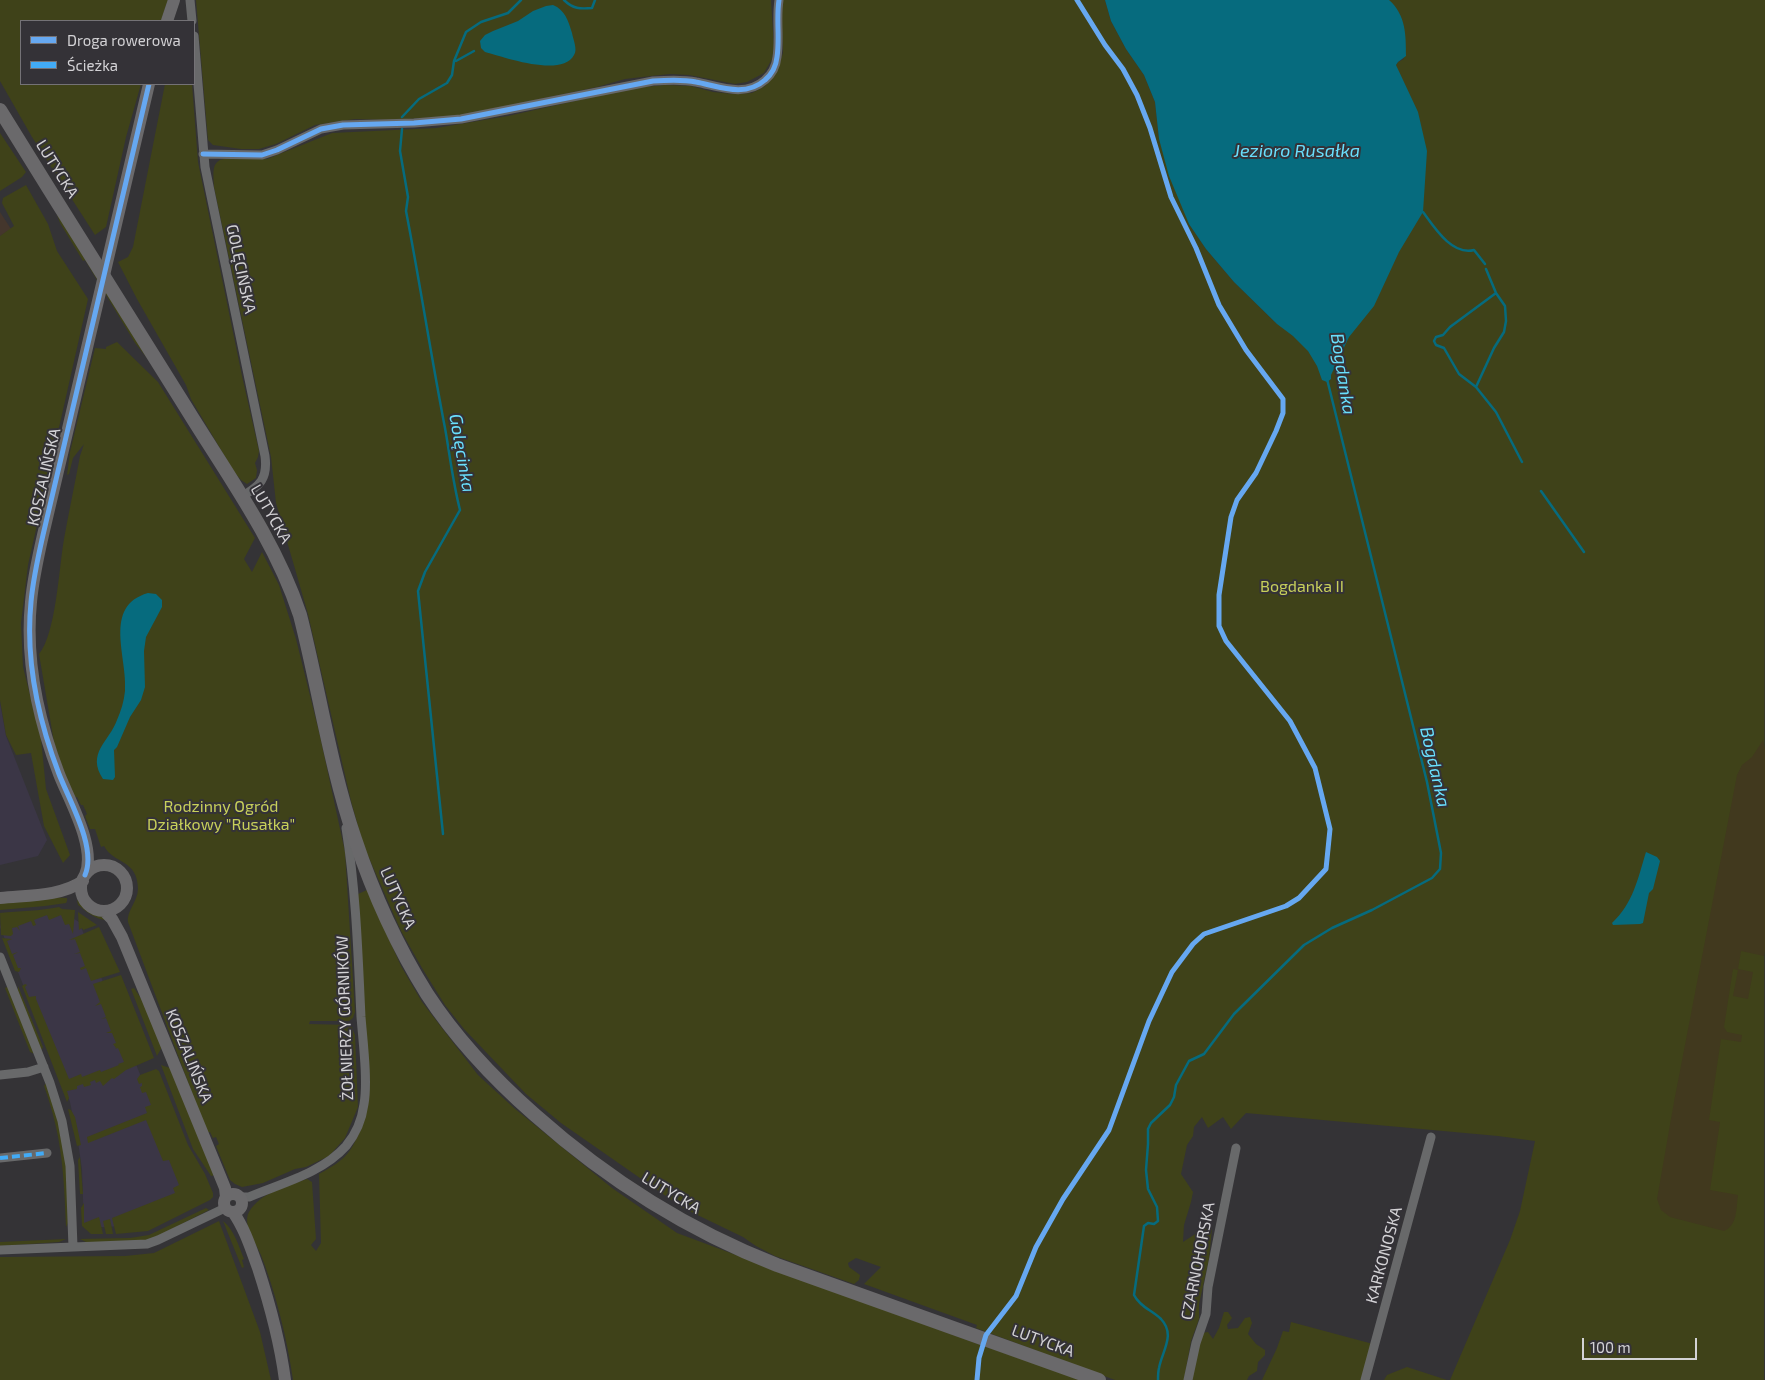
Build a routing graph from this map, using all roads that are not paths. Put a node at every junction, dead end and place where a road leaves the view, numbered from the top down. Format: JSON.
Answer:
{"nodes":[{"id":1,"x":174,"y":0,"type":"edge"},
{"id":2,"x":190,"y":0,"type":"edge"},
{"id":3,"x":779,"y":0,"type":"edge"},
{"id":4,"x":167,"y":20,"type":"edge"},
{"id":5,"x":192,"y":20,"type":"edge"},
{"id":6,"x":195,"y":49,"type":"edge"},
{"id":7,"x":149,"y":85,"type":"edge"},
{"id":8,"x":0,"y":110,"type":"edge"},
{"id":9,"x":203,"y":154,"type":"junction"},
{"id":10,"x":241,"y":497,"type":"junction"},
{"id":11,"x":340,"y":790,"type":"junction"},
{"id":12,"x":86,"y":842,"type":"junction"},
{"id":13,"x":107,"y":866,"type":"junction"},
{"id":14,"x":84,"y":878,"type":"junction"},
{"id":15,"x":371,"y":883,"type":"junction"},
{"id":16,"x":51,"y":892,"type":"junction"},
{"id":17,"x":355,"y":896,"type":"junction"},
{"id":18,"x":0,"y":898,"type":"edge"},
{"id":19,"x":86,"y":901,"type":"junction"},
{"id":20,"x":122,"y":904,"type":"junction"},
{"id":21,"x":105,"y":912,"type":"junction"},
{"id":22,"x":122,"y":937,"type":"junction"},
{"id":23,"x":0,"y":957,"type":"edge"},
{"id":24,"x":44,"y":1067,"type":"junction"},
{"id":25,"x":0,"y":1075,"type":"edge"},
{"id":26,"x":1431,"y":1137,"type":"dead end"},
{"id":27,"x":1236,"y":1148,"type":"dead end"},
{"id":28,"x":47,"y":1153,"type":"dead end"},
{"id":29,"x":0,"y":1158,"type":"edge"},
{"id":30,"x":235,"y":1203,"type":"junction"},
{"id":31,"x":73,"y":1247,"type":"junction"},
{"id":32,"x":0,"y":1250,"type":"edge"},
{"id":33,"x":285,"y":1380,"type":"edge"},
{"id":34,"x":1099,"y":1380,"type":"edge"},
{"id":35,"x":1188,"y":1380,"type":"edge"},
{"id":36,"x":1365,"y":1380,"type":"edge"}],
"edges":[{"from":1,"to":4,"type":"street"},
{"from":2,"to":5,"type":"street"},
{"from":3,"to":9,"type":"street"},
{"from":6,"to":9,"type":"street","name":"GOLĘCIŃSKA"},
{"from":7,"to":12,"type":"street","name":"KOSZALIŃSKA"},
{"from":8,"to":10,"type":"main road","name":"LUTYCKA"},
{"from":9,"to":10,"type":"street","name":"GOLĘCIŃSKA"},
{"from":10,"to":11,"type":"main road","name":"LUTYCKA"},
{"from":11,"to":15,"type":"main road","name":"LUTYCKA"},
{"from":11,"to":17,"type":"street","name":"ŻOŁNIERZY GÓRNIKÓW"},
{"from":12,"to":13,"type":"street","name":"KOSZALIŃSKA"},
{"from":12,"to":14,"type":"street","name":"KOSZALIŃSKA"},
{"from":13,"to":14,"type":"street"},
{"from":13,"to":20,"type":"street"},
{"from":14,"to":16,"type":"street"},
{"from":14,"to":19,"type":"street"},
{"from":15,"to":17,"type":"street"},
{"from":15,"to":34,"type":"main road","name":"LUTYCKA"},
{"from":16,"to":18,"type":"street"},
{"from":16,"to":19,"type":"street"},
{"from":17,"to":30,"type":"street","name":"ŻOŁNIERZY GÓRNIKÓW"},
{"from":19,"to":21,"type":"street"},
{"from":20,"to":21,"type":"street"},
{"from":20,"to":22,"type":"street","name":"KOSZALIŃSKA"},
{"from":21,"to":22,"type":"street","name":"KOSZALIŃSKA"},
{"from":22,"to":30,"type":"street","name":"KOSZALIŃSKA"},
{"from":23,"to":24,"type":"street"},
{"from":24,"to":25,"type":"street"},
{"from":24,"to":31,"type":"street"},
{"from":26,"to":36,"type":"street","name":"KARKONOSKA"},
{"from":27,"to":35,"type":"street","name":"CZARNOHORSKA"},
{"from":28,"to":29,"type":"street"},
{"from":30,"to":31,"type":"street","name":"ŻOŁNIERZY GÓRNIKÓW"},
{"from":30,"to":33,"type":"street","name":"KOSZALIŃSKA"},
{"from":31,"to":32,"type":"street","name":"ŻOŁNIERZY GÓRNIKÓW"}]}
